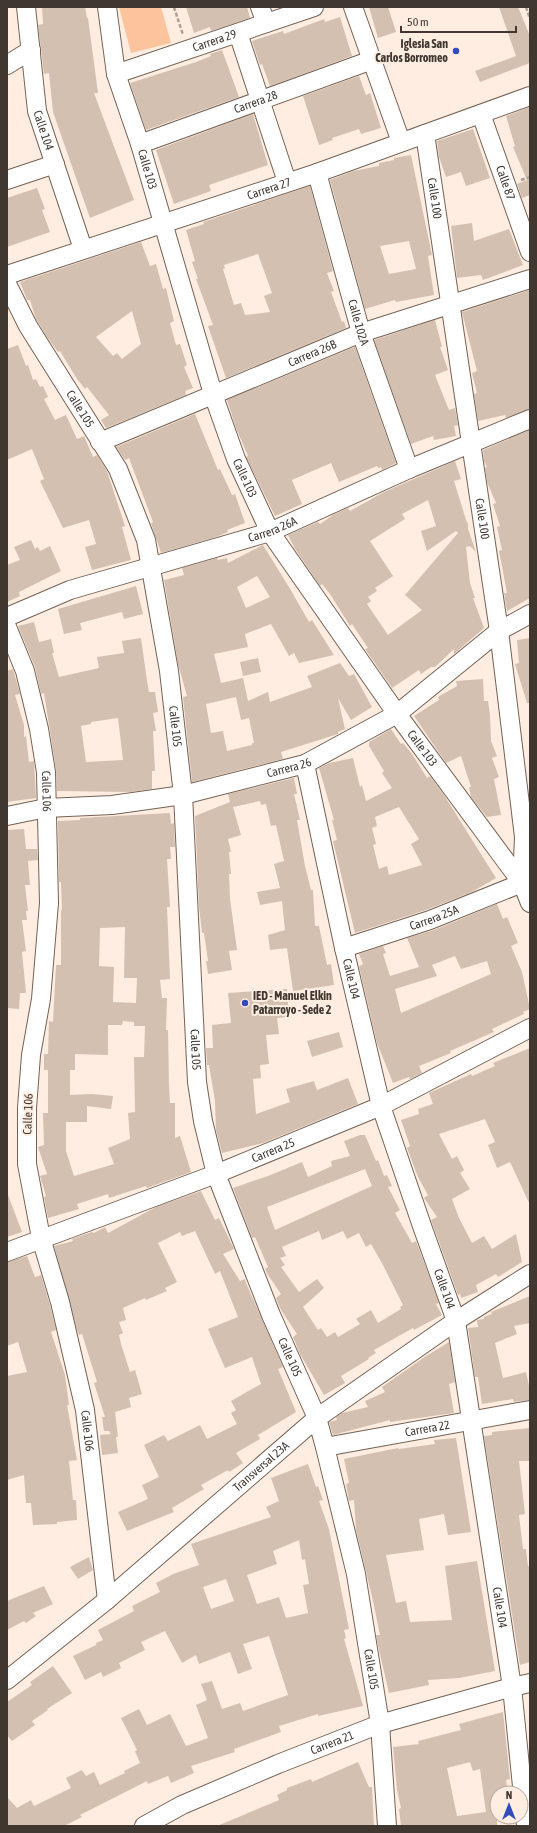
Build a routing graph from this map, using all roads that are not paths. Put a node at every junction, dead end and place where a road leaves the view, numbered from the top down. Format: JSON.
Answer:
{"nodes":[{"id":1,"x":26,"y":7,"type":"edge"},
{"id":2,"x":107,"y":7,"type":"edge"},
{"id":3,"x":314,"y":7,"type":"edge"},
{"id":4,"x":353,"y":7,"type":"edge"},
{"id":5,"x":263,"y":15,"type":"edge"},
{"id":6,"x":238,"y":33,"type":"junction"},
{"id":7,"x":31,"y":50,"type":"junction"},
{"id":8,"x":372,"y":60,"type":"junction"},
{"id":9,"x":7,"y":65,"type":"edge"},
{"id":10,"x":116,"y":74,"type":"junction"},
{"id":11,"x":530,"y":96,"type":"edge"},
{"id":12,"x":261,"y":101,"type":"junction"},
{"id":13,"x":481,"y":114,"type":"junction"},
{"id":14,"x":425,"y":134,"type":"junction"},
{"id":15,"x":401,"y":142,"type":"junction"},
{"id":16,"x":140,"y":144,"type":"junction"},
{"id":17,"x":55,"y":164,"type":"junction"},
{"id":18,"x":317,"y":173,"type":"junction"},
{"id":19,"x":7,"y":180,"type":"edge"},
{"id":20,"x":287,"y":182,"type":"junction"},
{"id":21,"x":163,"y":222,"type":"junction"},
{"id":22,"x":82,"y":249,"type":"junction"},
{"id":23,"x":530,"y":252,"type":"edge"},
{"id":24,"x":7,"y":275,"type":"edge"},
{"id":25,"x":530,"y":279,"type":"edge"},
{"id":26,"x":7,"y":284,"type":"edge"},
{"id":27,"x":450,"y":304,"type":"junction"},
{"id":28,"x":361,"y":333,"type":"junction"},
{"id":29,"x":213,"y":394,"type":"junction"},
{"id":30,"x":530,"y":420,"type":"edge"},
{"id":31,"x":100,"y":442,"type":"junction"},
{"id":32,"x":472,"y":445,"type":"junction"},
{"id":33,"x":409,"y":469,"type":"junction"},
{"id":34,"x":270,"y":532,"type":"junction"},
{"id":35,"x":150,"y":568,"type":"junction"},
{"id":36,"x":530,"y":614,"type":"edge"},
{"id":37,"x":7,"y":617,"type":"edge"},
{"id":38,"x":7,"y":627,"type":"edge"},
{"id":39,"x":499,"y":631,"type":"junction"},
{"id":40,"x":397,"y":714,"type":"junction"},
{"id":41,"x":305,"y":764,"type":"junction"},
{"id":42,"x":182,"y":795,"type":"junction"},
{"id":43,"x":46,"y":808,"type":"junction"},
{"id":44,"x":7,"y":816,"type":"edge"},
{"id":45,"x":527,"y":835,"type":"edge"},
{"id":46,"x":522,"y":883,"type":"junction"},
{"id":47,"x":530,"y":903,"type":"edge"},
{"id":48,"x":344,"y":948,"type":"junction"},
{"id":49,"x":530,"y":1028,"type":"edge"},
{"id":50,"x":381,"y":1106,"type":"junction"},
{"id":51,"x":216,"y":1174,"type":"junction"},
{"id":52,"x":41,"y":1238,"type":"junction"},
{"id":53,"x":7,"y":1252,"type":"edge"},
{"id":54,"x":530,"y":1274,"type":"edge"},
{"id":55,"x":456,"y":1321,"type":"junction"},
{"id":56,"x":530,"y":1410,"type":"edge"},
{"id":57,"x":318,"y":1418,"type":"junction"},
{"id":58,"x":471,"y":1420,"type":"junction"},
{"id":59,"x":325,"y":1447,"type":"junction"},
{"id":60,"x":107,"y":1600,"type":"junction"},
{"id":61,"x":8,"y":1678,"type":"edge"},
{"id":62,"x":530,"y":1683,"type":"edge"},
{"id":63,"x":512,"y":1687,"type":"junction"},
{"id":64,"x":380,"y":1724,"type":"junction"},
{"id":65,"x":144,"y":1826,"type":"edge"},
{"id":66,"x":387,"y":1826,"type":"edge"},
{"id":67,"x":526,"y":1826,"type":"edge"}],
"edges":[{"from":1,"to":7,"type":"street","name":"Calle 104"},
{"from":2,"to":10,"type":"street","name":"Calle 103"},
{"from":3,"to":5,"type":"street","name":"Carrera 29"},
{"from":4,"to":8,"type":"street"},
{"from":5,"to":6,"type":"street","name":"Carrera 29"},
{"from":6,"to":10,"type":"street","name":"Carrera 29"},
{"from":6,"to":12,"type":"street"},
{"from":7,"to":9,"type":"street"},
{"from":7,"to":17,"type":"street","name":"Calle 104"},
{"from":8,"to":12,"type":"street","name":"Carrera 28"},
{"from":8,"to":15,"type":"street"},
{"from":10,"to":16,"type":"street","name":"Calle 103"},
{"from":11,"to":13,"type":"street","name":"Carrera 27"},
{"from":12,"to":16,"type":"street","name":"Carrera 28"},
{"from":12,"to":20,"type":"street"},
{"from":13,"to":14,"type":"street","name":"Carrera 27"},
{"from":13,"to":23,"type":"street","name":"Calle 87"},
{"from":14,"to":15,"type":"street","name":"Carrera 27"},
{"from":14,"to":27,"type":"street","name":"Calle 100"},
{"from":15,"to":18,"type":"street","name":"Carrera 27"},
{"from":16,"to":21,"type":"street","name":"Calle 103"},
{"from":17,"to":19,"type":"street"},
{"from":17,"to":22,"type":"street","name":"Calle 104"},
{"from":18,"to":20,"type":"street","name":"Carrera 27"},
{"from":18,"to":28,"type":"street","name":"Calle 102A"},
{"from":20,"to":21,"type":"street","name":"Carrera 27"},
{"from":21,"to":22,"type":"street","name":"Carrera 27"},
{"from":21,"to":29,"type":"street","name":"Calle 103"},
{"from":22,"to":24,"type":"street","name":"Carrera 27"},
{"from":25,"to":27,"type":"street","name":"Carrera 26B"},
{"from":26,"to":31,"type":"street","name":"Calle 105"},
{"from":27,"to":28,"type":"street","name":"Carrera 26B"},
{"from":27,"to":32,"type":"street","name":"Calle 100"},
{"from":28,"to":29,"type":"street","name":"Carrera 26B"},
{"from":28,"to":33,"type":"street","name":"Calle 102A"},
{"from":29,"to":31,"type":"street","name":"Carrera 26B"},
{"from":29,"to":34,"type":"street","name":"Calle 103"},
{"from":30,"to":32,"type":"street","name":"Carrera 26A"},
{"from":31,"to":35,"type":"street","name":"Calle 105"},
{"from":32,"to":33,"type":"street","name":"Carrera 26A"},
{"from":32,"to":39,"type":"street","name":"Calle 100"},
{"from":33,"to":34,"type":"street","name":"Carrera 26A"},
{"from":34,"to":35,"type":"street","name":"Carrera 26A"},
{"from":34,"to":40,"type":"street","name":"Calle 103"},
{"from":35,"to":37,"type":"street","name":"Carrera 26A"},
{"from":35,"to":42,"type":"street","name":"Calle 105"},
{"from":36,"to":39,"type":"street","name":"Carrera 26"},
{"from":38,"to":43,"type":"street","name":"Calle 106"},
{"from":39,"to":40,"type":"street","name":"Carrera 26"},
{"from":39,"to":45,"type":"street","name":"Calle 100"},
{"from":40,"to":41,"type":"street","name":"Carrera 26"},
{"from":40,"to":46,"type":"street","name":"Calle 103"},
{"from":41,"to":42,"type":"street","name":"Carrera 26"},
{"from":41,"to":48,"type":"street","name":"Calle 104"},
{"from":42,"to":43,"type":"street","name":"Carrera 26"},
{"from":42,"to":51,"type":"street","name":"Calle 105"},
{"from":43,"to":44,"type":"street","name":"Carrera 26"},
{"from":43,"to":52,"type":"street","name":"Calle 106"},
{"from":45,"to":46,"type":"street","name":"Calle 100"},
{"from":46,"to":47,"type":"street","name":"Calle 100"},
{"from":46,"to":48,"type":"street","name":"Carrera 25A"},
{"from":48,"to":50,"type":"street","name":"Calle 104"},
{"from":49,"to":50,"type":"street","name":"Carrera 25"},
{"from":50,"to":51,"type":"street","name":"Carrera 25"},
{"from":50,"to":55,"type":"street","name":"Calle 104"},
{"from":51,"to":52,"type":"street","name":"Carrera 25"},
{"from":51,"to":57,"type":"street","name":"Calle 105"},
{"from":52,"to":53,"type":"street","name":"Carrera 25"},
{"from":52,"to":60,"type":"street","name":"Calle 106"},
{"from":54,"to":55,"type":"street","name":"Transversal 23A"},
{"from":55,"to":57,"type":"street","name":"Transversal 23A"},
{"from":55,"to":58,"type":"street","name":"Calle 104"},
{"from":56,"to":58,"type":"street","name":"Carrera 22"},
{"from":57,"to":59,"type":"street","name":"Calle 105"},
{"from":57,"to":60,"type":"street","name":"Transversal 23A"},
{"from":58,"to":59,"type":"street","name":"Carrera 22"},
{"from":58,"to":63,"type":"street","name":"Calle 104"},
{"from":59,"to":64,"type":"street","name":"Calle 105"},
{"from":60,"to":61,"type":"street","name":"Transversal 23A"},
{"from":62,"to":63,"type":"street","name":"Carrera 21"},
{"from":63,"to":64,"type":"street","name":"Carrera 21"},
{"from":63,"to":67,"type":"street","name":"Calle 104"},
{"from":64,"to":65,"type":"street","name":"Carrera 21"},
{"from":64,"to":66,"type":"street","name":"Calle 105"}]}
